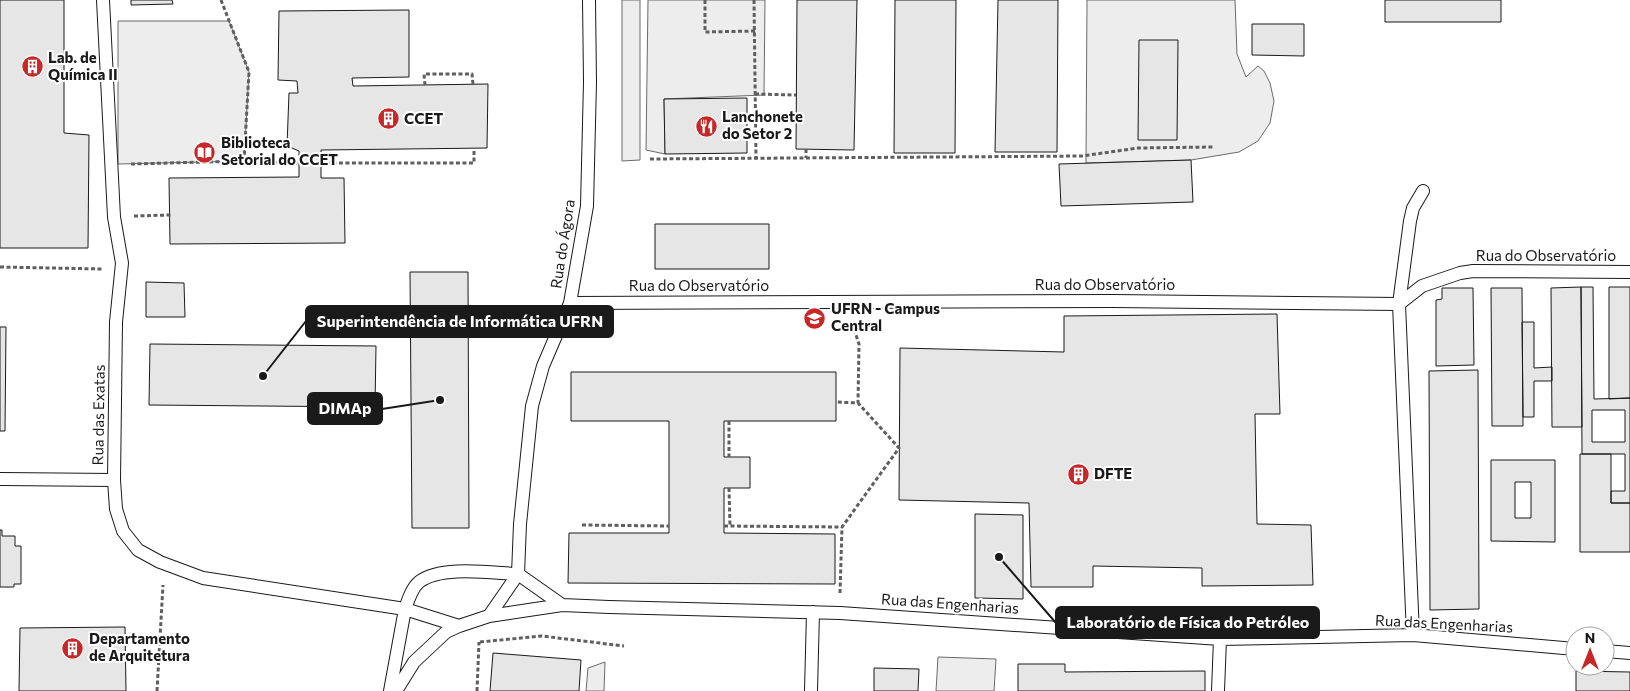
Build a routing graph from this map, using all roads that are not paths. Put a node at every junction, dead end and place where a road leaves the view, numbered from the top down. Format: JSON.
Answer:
{"nodes":[{"id":1,"x":103,"y":0,"type":"edge"},
{"id":2,"x":589,"y":0,"type":"edge"},
{"id":3,"x":1423,"y":192,"type":"dead end"},
{"id":4,"x":1630,"y":272,"type":"edge"},
{"id":5,"x":570,"y":304,"type":"junction"},
{"id":6,"x":1399,"y":304,"type":"junction"},
{"id":7,"x":0,"y":478,"type":"edge"},
{"id":8,"x":114,"y":480,"type":"junction"},
{"id":9,"x":518,"y":574,"type":"junction"},
{"id":10,"x":562,"y":605,"type":"junction"},
{"id":11,"x":405,"y":609,"type":"junction"},
{"id":12,"x":813,"y":612,"type":"junction"},
{"id":13,"x":489,"y":616,"type":"junction"},
{"id":14,"x":459,"y":626,"type":"junction"},
{"id":15,"x":1413,"y":635,"type":"junction"},
{"id":16,"x":1220,"y":639,"type":"junction"},
{"id":17,"x":1565,"y":648,"type":"edge"},
{"id":18,"x":1615,"y":652,"type":"edge"},
{"id":19,"x":1630,"y":653,"type":"edge"},
{"id":20,"x":390,"y":691,"type":"edge"},
{"id":21,"x":396,"y":691,"type":"edge"},
{"id":22,"x":811,"y":691,"type":"edge"},
{"id":23,"x":1218,"y":691,"type":"edge"}],
"edges":[{"from":1,"to":8,"type":"lane","name":"Rua das Exatas"},
{"from":2,"to":5,"type":"lane","name":"Rua do Ágora"},
{"from":3,"to":6,"type":"lane"},
{"from":4,"to":6,"type":"lane","name":"Rua do Observatório"},
{"from":5,"to":6,"type":"lane","name":"Rua do Observatório"},
{"from":5,"to":9,"type":"lane","name":"Rua do Ágora"},
{"from":6,"to":15,"type":"lane"},
{"from":7,"to":8,"type":"lane"},
{"from":8,"to":11,"type":"lane","name":"Rua das Exatas"},
{"from":9,"to":10,"type":"lane"},
{"from":9,"to":11,"type":"lane"},
{"from":9,"to":13,"type":"lane"},
{"from":10,"to":12,"type":"lane","name":"Rua das Engenharias"},
{"from":10,"to":13,"type":"lane","name":"Rua das Engenharias"},
{"from":11,"to":14,"type":"lane","name":"Rua das Exatas"},
{"from":11,"to":20,"type":"lane"},
{"from":12,"to":16,"type":"lane","name":"Rua das Engenharias"},
{"from":12,"to":22,"type":"lane"},
{"from":13,"to":14,"type":"lane","name":"Rua das Engenharias"},
{"from":14,"to":21,"type":"lane","name":"Rua das Engenharias"},
{"from":15,"to":16,"type":"lane","name":"Rua das Engenharias"},
{"from":15,"to":17,"type":"lane","name":"Rua das Engenharias"},
{"from":16,"to":23,"type":"lane"},
{"from":18,"to":19,"type":"lane"}]}
